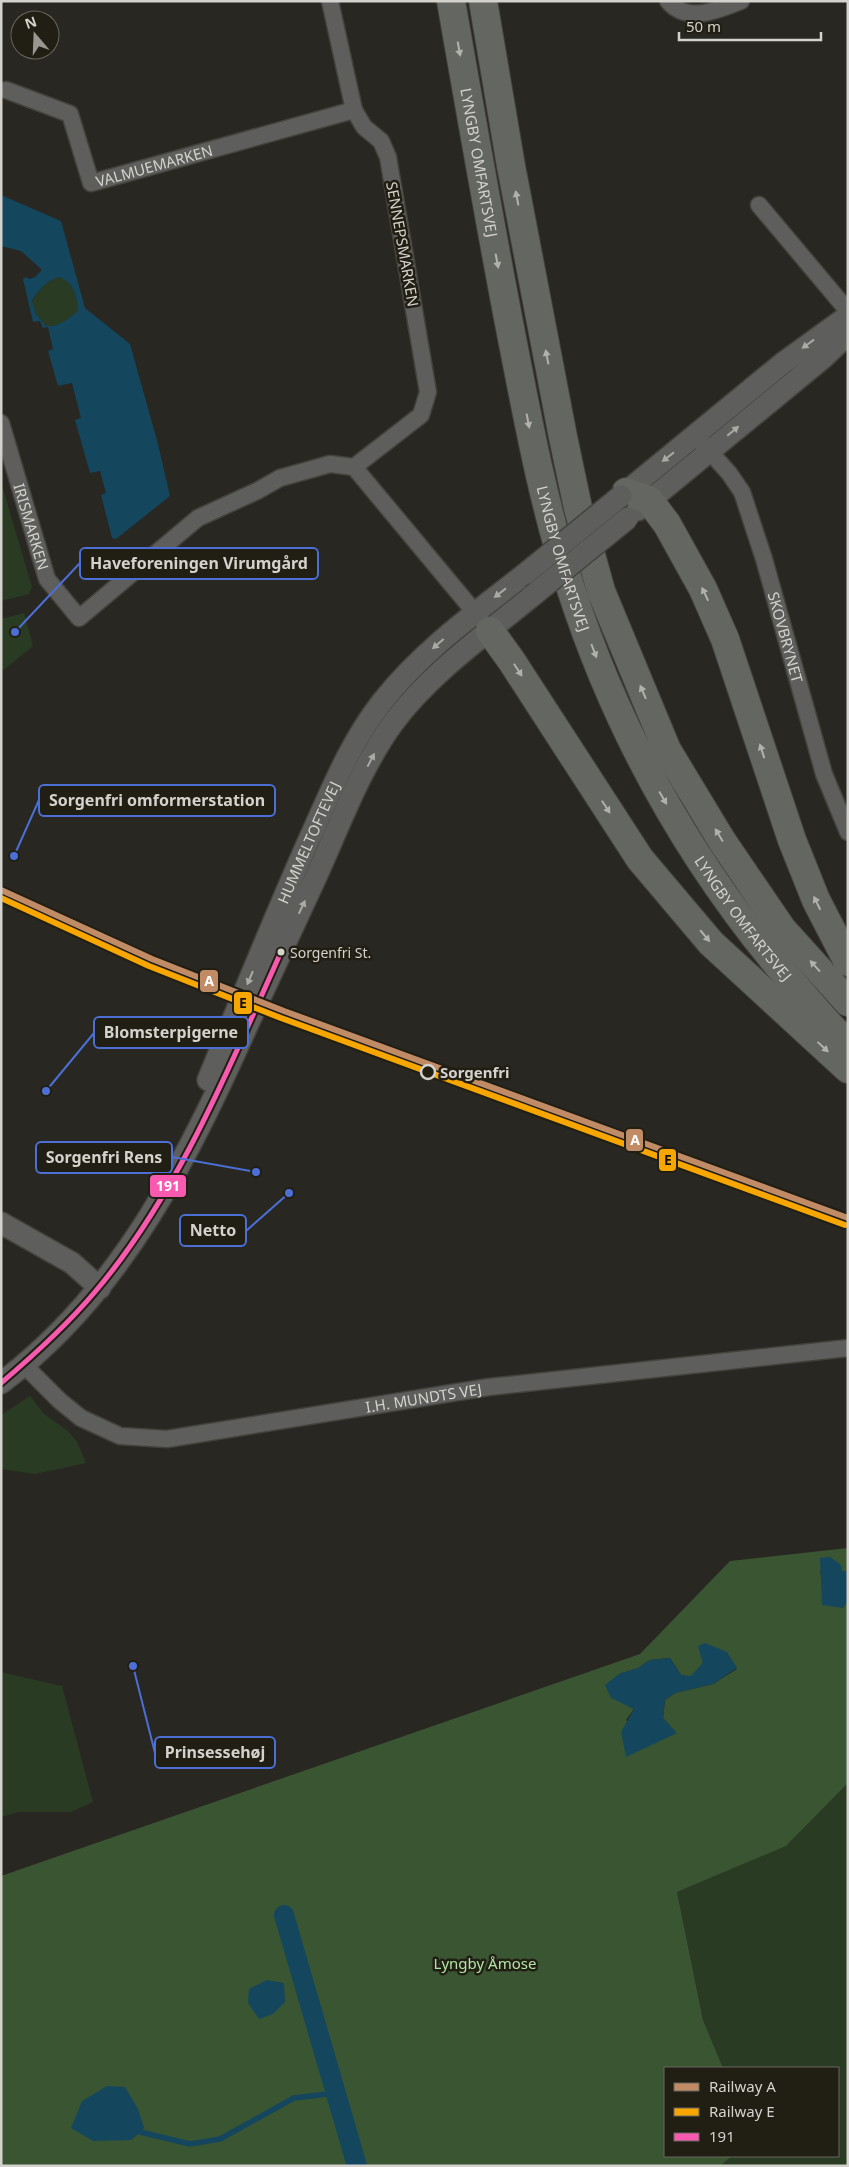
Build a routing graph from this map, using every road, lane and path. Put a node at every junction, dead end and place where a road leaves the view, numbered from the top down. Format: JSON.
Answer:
{"nodes":[{"id":1,"x":330,"y":1,"type":"edge"},
{"id":2,"x":451,"y":1,"type":"edge"},
{"id":3,"x":483,"y":1,"type":"edge"},
{"id":4,"x":668,"y":1,"type":"edge"},
{"id":5,"x":741,"y":1,"type":"edge"},
{"id":6,"x":6,"y":90,"type":"dead end"},
{"id":7,"x":354,"y":110,"type":"junction"},
{"id":8,"x":759,"y":205,"type":"dead end"},
{"id":9,"x":848,"y":311,"type":"edge"},
{"id":10,"x":848,"y":316,"type":"edge"},
{"id":11,"x":848,"y":334,"type":"edge"},
{"id":12,"x":1,"y":423,"type":"edge"},
{"id":13,"x":702,"y":444,"type":"junction"},
{"id":14,"x":354,"y":468,"type":"junction"},
{"id":15,"x":631,"y":502,"type":"junction"},
{"id":16,"x":482,"y":622,"type":"junction"},
{"id":17,"x":848,"y":832,"type":"edge"},
{"id":18,"x":848,"y":962,"type":"edge"},
{"id":19,"x":848,"y":1002,"type":"edge"},
{"id":20,"x":848,"y":1044,"type":"edge"},
{"id":21,"x":848,"y":1069,"type":"edge"},
{"id":22,"x":1,"y":1222,"type":"edge"},
{"id":23,"x":100,"y":1288,"type":"junction"},
{"id":24,"x":848,"y":1348,"type":"edge"},
{"id":25,"x":24,"y":1365,"type":"junction"},
{"id":26,"x":1,"y":1383,"type":"edge"}],
"edges":[{"from":1,"to":7,"type":"street","name":"SENNEPSMARKEN"},
{"from":2,"to":20,"type":"highway","name":"LYNGBY OMFARTSVEJ","one_way":true},
{"from":19,"to":3,"type":"highway","name":"LYNGBY OMFARTSVEJ","one_way":true},
{"from":4,"to":5,"type":"street"},
{"from":6,"to":7,"type":"street","name":"VALMUEMARKEN"},
{"from":7,"to":14,"type":"street","name":"SENNEPSMARKEN"},
{"from":8,"to":9,"type":"street"},
{"from":10,"to":13,"type":"street","one_way":true},
{"from":13,"to":11,"type":"street","one_way":true},
{"from":12,"to":14,"type":"street","name":"IRISMARKEN"},
{"from":13,"to":15,"type":"street"},
{"from":13,"to":17,"type":"street","name":"SKOVBRYNET"},
{"from":14,"to":16,"type":"street"},
{"from":15,"to":16,"type":"street","name":"HUMMELTOFTEVEJ","one_way":true,"bridge":true},
{"from":15,"to":16,"type":"street","name":"HUMMELTOFTEVEJ","bridge":true},
{"from":18,"to":15,"type":"highway","one_way":true},
{"from":16,"to":21,"type":"highway","one_way":true},
{"from":16,"to":23,"type":"street","name":"HUMMELTOFTEVEJ"},
{"from":22,"to":23,"type":"street"},
{"from":23,"to":25,"type":"street","name":"HUMMELTOFTEVEJ"},
{"from":24,"to":25,"type":"street","name":"I.H. MUNDTS VEJ"},
{"from":25,"to":26,"type":"street","name":"HUMMELTOFTEVEJ"}]}
